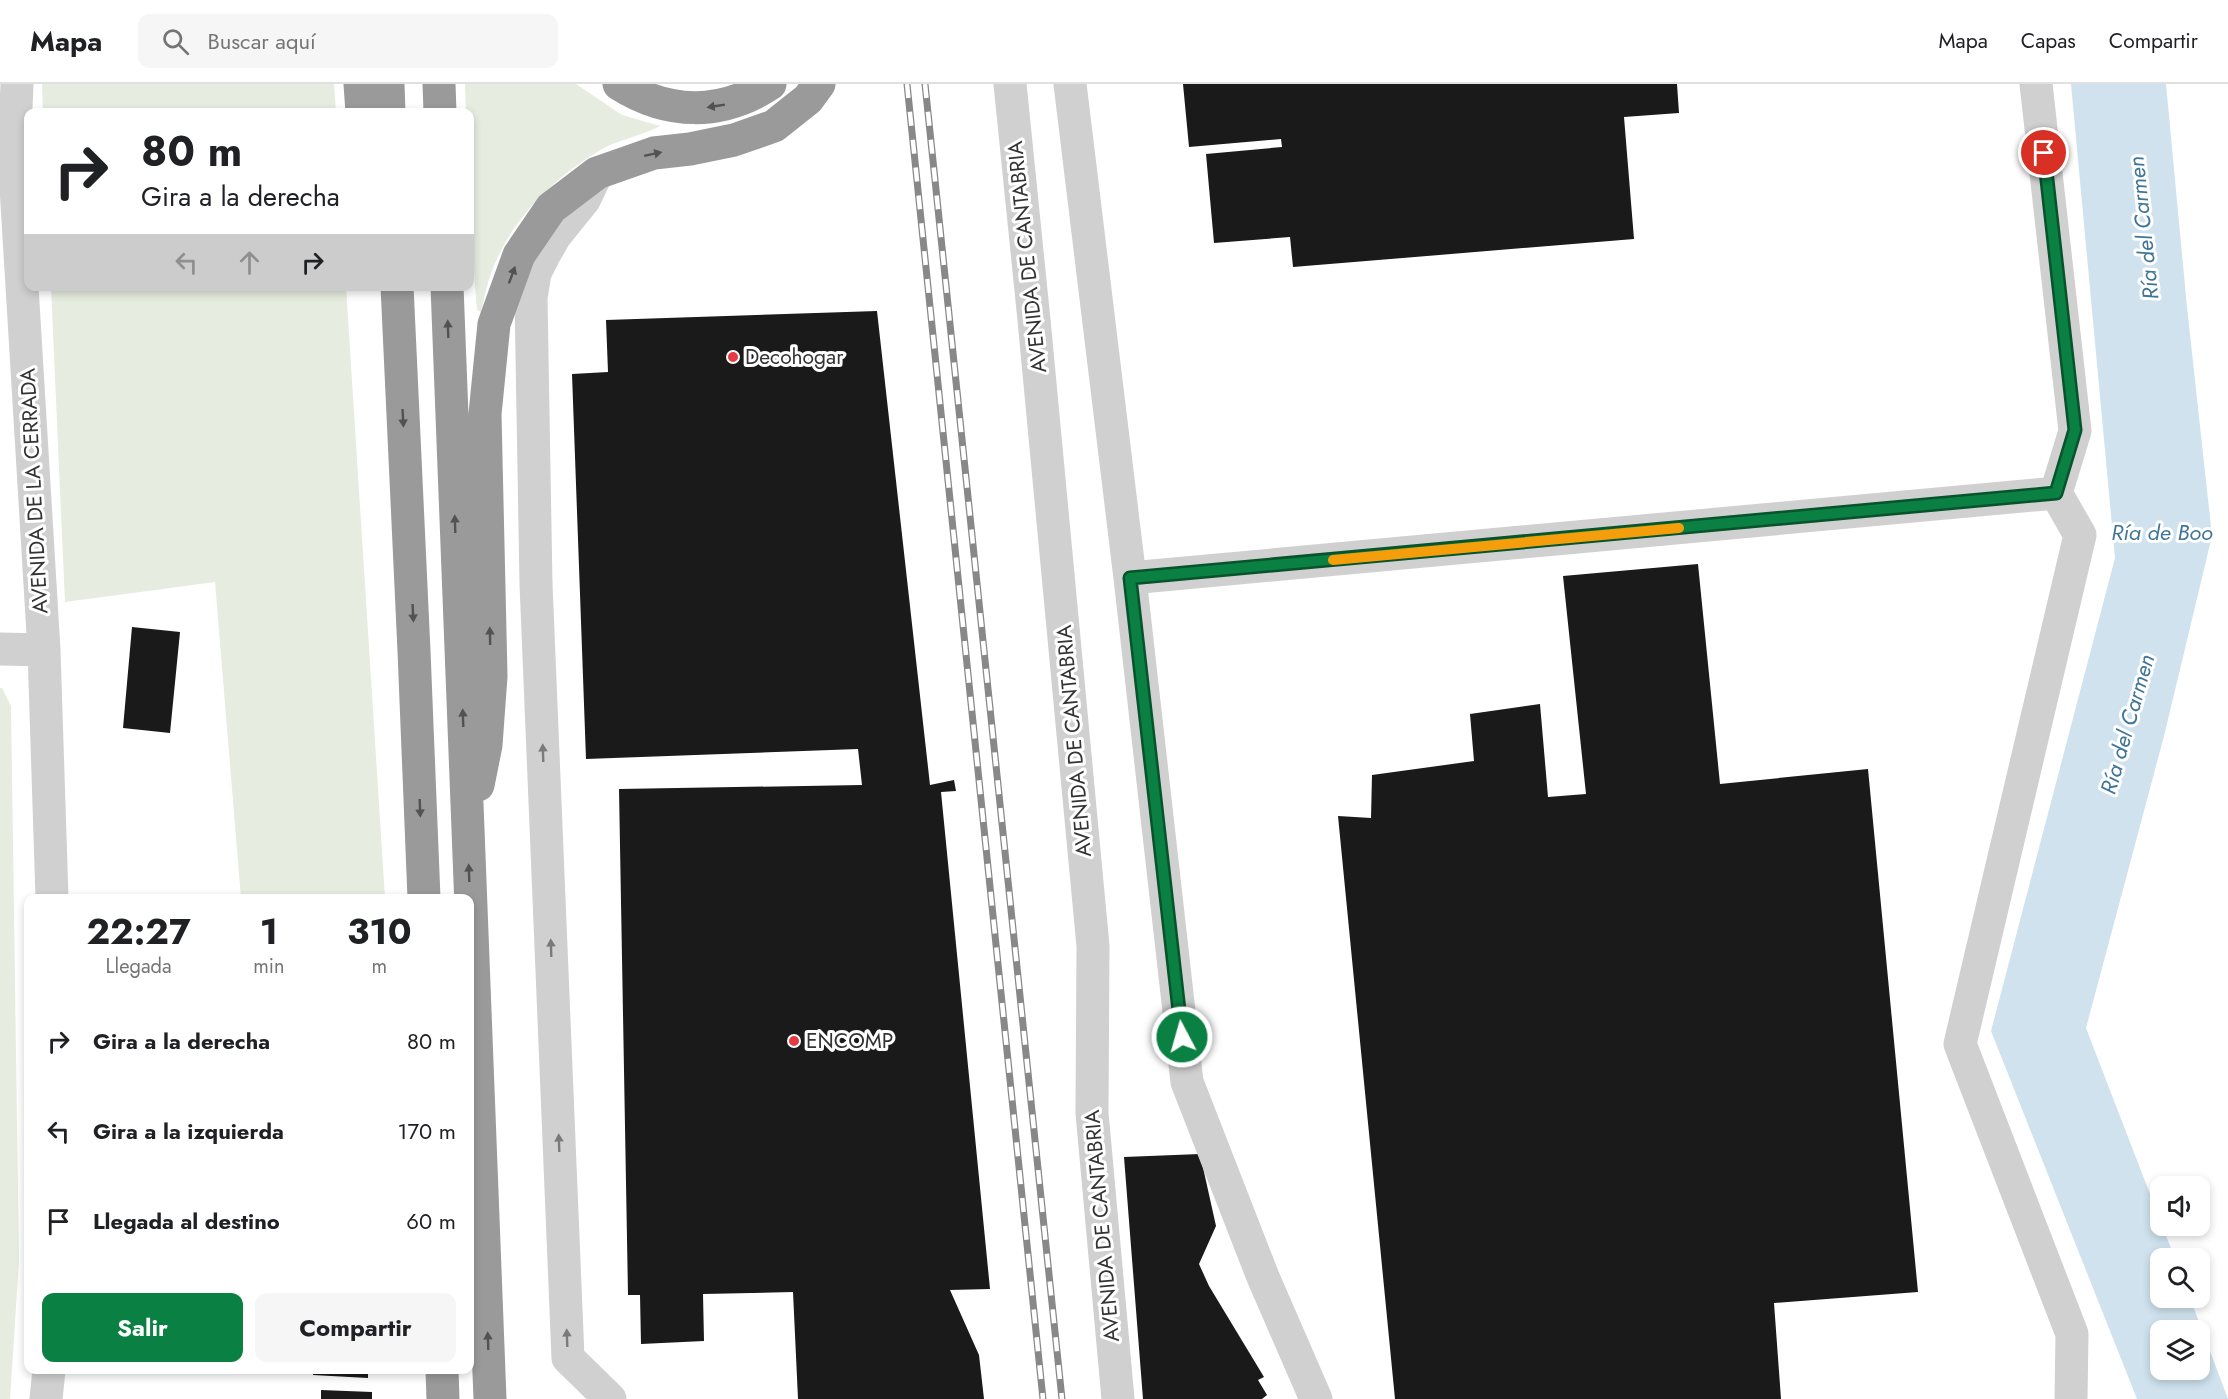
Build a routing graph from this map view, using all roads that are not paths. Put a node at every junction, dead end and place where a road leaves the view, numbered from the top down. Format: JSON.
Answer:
{"nodes":[{"id":1,"x":17,"y":84,"type":"edge"},
{"id":2,"x":360,"y":84,"type":"edge"},
{"id":3,"x":388,"y":84,"type":"edge"},
{"id":4,"x":439,"y":84,"type":"edge"},
{"id":5,"x":619,"y":84,"type":"edge"},
{"id":6,"x":770,"y":84,"type":"edge"},
{"id":7,"x":1010,"y":84,"type":"edge"},
{"id":8,"x":1070,"y":84,"type":"edge"},
{"id":9,"x":2036,"y":84,"type":"edge"},
{"id":10,"x":813,"y":89,"type":"edge"},
{"id":11,"x":362,"y":108,"type":"edge"},
{"id":12,"x":389,"y":108,"type":"edge"},
{"id":13,"x":440,"y":108,"type":"edge"},
{"id":14,"x":597,"y":173,"type":"junction"},
{"id":15,"x":385,"y":291,"type":"edge"},
{"id":16,"x":397,"y":291,"type":"edge"},
{"id":17,"x":447,"y":291,"type":"edge"},
{"id":18,"x":400,"y":360,"type":"junction"},
{"id":19,"x":2056,"y":493,"type":"junction"},
{"id":20,"x":1130,"y":578,"type":"junction"},
{"id":21,"x":0,"y":649,"type":"edge"},
{"id":22,"x":44,"y":650,"type":"junction"},
{"id":23,"x":467,"y":840,"type":"junction"},
{"id":24,"x":52,"y":894,"type":"edge"},
{"id":25,"x":424,"y":894,"type":"edge"},
{"id":26,"x":469,"y":894,"type":"edge"},
{"id":27,"x":474,"y":1010,"type":"edge"},
{"id":28,"x":49,"y":1374,"type":"edge"},
{"id":29,"x":442,"y":1374,"type":"edge"},
{"id":30,"x":46,"y":1399,"type":"edge"},
{"id":31,"x":443,"y":1399,"type":"edge"},
{"id":32,"x":490,"y":1399,"type":"edge"},
{"id":33,"x":610,"y":1399,"type":"edge"},
{"id":34,"x":1118,"y":1399,"type":"edge"},
{"id":35,"x":1316,"y":1399,"type":"edge"},
{"id":36,"x":2071,"y":1399,"type":"edge"}],
"edges":[{"from":1,"to":22,"type":"street","name":"AVENIDA DE LA CERRADA"},
{"from":2,"to":11,"type":"highway"},
{"from":3,"to":12,"type":"highway"},
{"from":4,"to":13,"type":"highway"},
{"from":6,"to":5,"type":"highway","one_way":true},
{"from":7,"to":34,"type":"street","name":"AVENIDA DE CANTABRIA"},
{"from":8,"to":20,"type":"street"},
{"from":9,"to":19,"type":"street"},
{"from":14,"to":10,"type":"highway","one_way":true},
{"from":23,"to":14,"type":"highway","one_way":true},
{"from":33,"to":14,"type":"street","one_way":true},
{"from":15,"to":18,"type":"highway"},
{"from":16,"to":18,"type":"highway"},
{"from":23,"to":17,"type":"highway","one_way":true},
{"from":18,"to":25,"type":"highway","one_way":true},
{"from":19,"to":20,"type":"street"},
{"from":19,"to":36,"type":"street"},
{"from":20,"to":35,"type":"street"},
{"from":21,"to":22,"type":"street"},
{"from":22,"to":24,"type":"street","name":"AVENIDA DE LA CERRADA"},
{"from":26,"to":23,"type":"highway","one_way":true},
{"from":32,"to":27,"type":"highway","one_way":true},
{"from":28,"to":30,"type":"street"},
{"from":29,"to":31,"type":"highway"}]}
